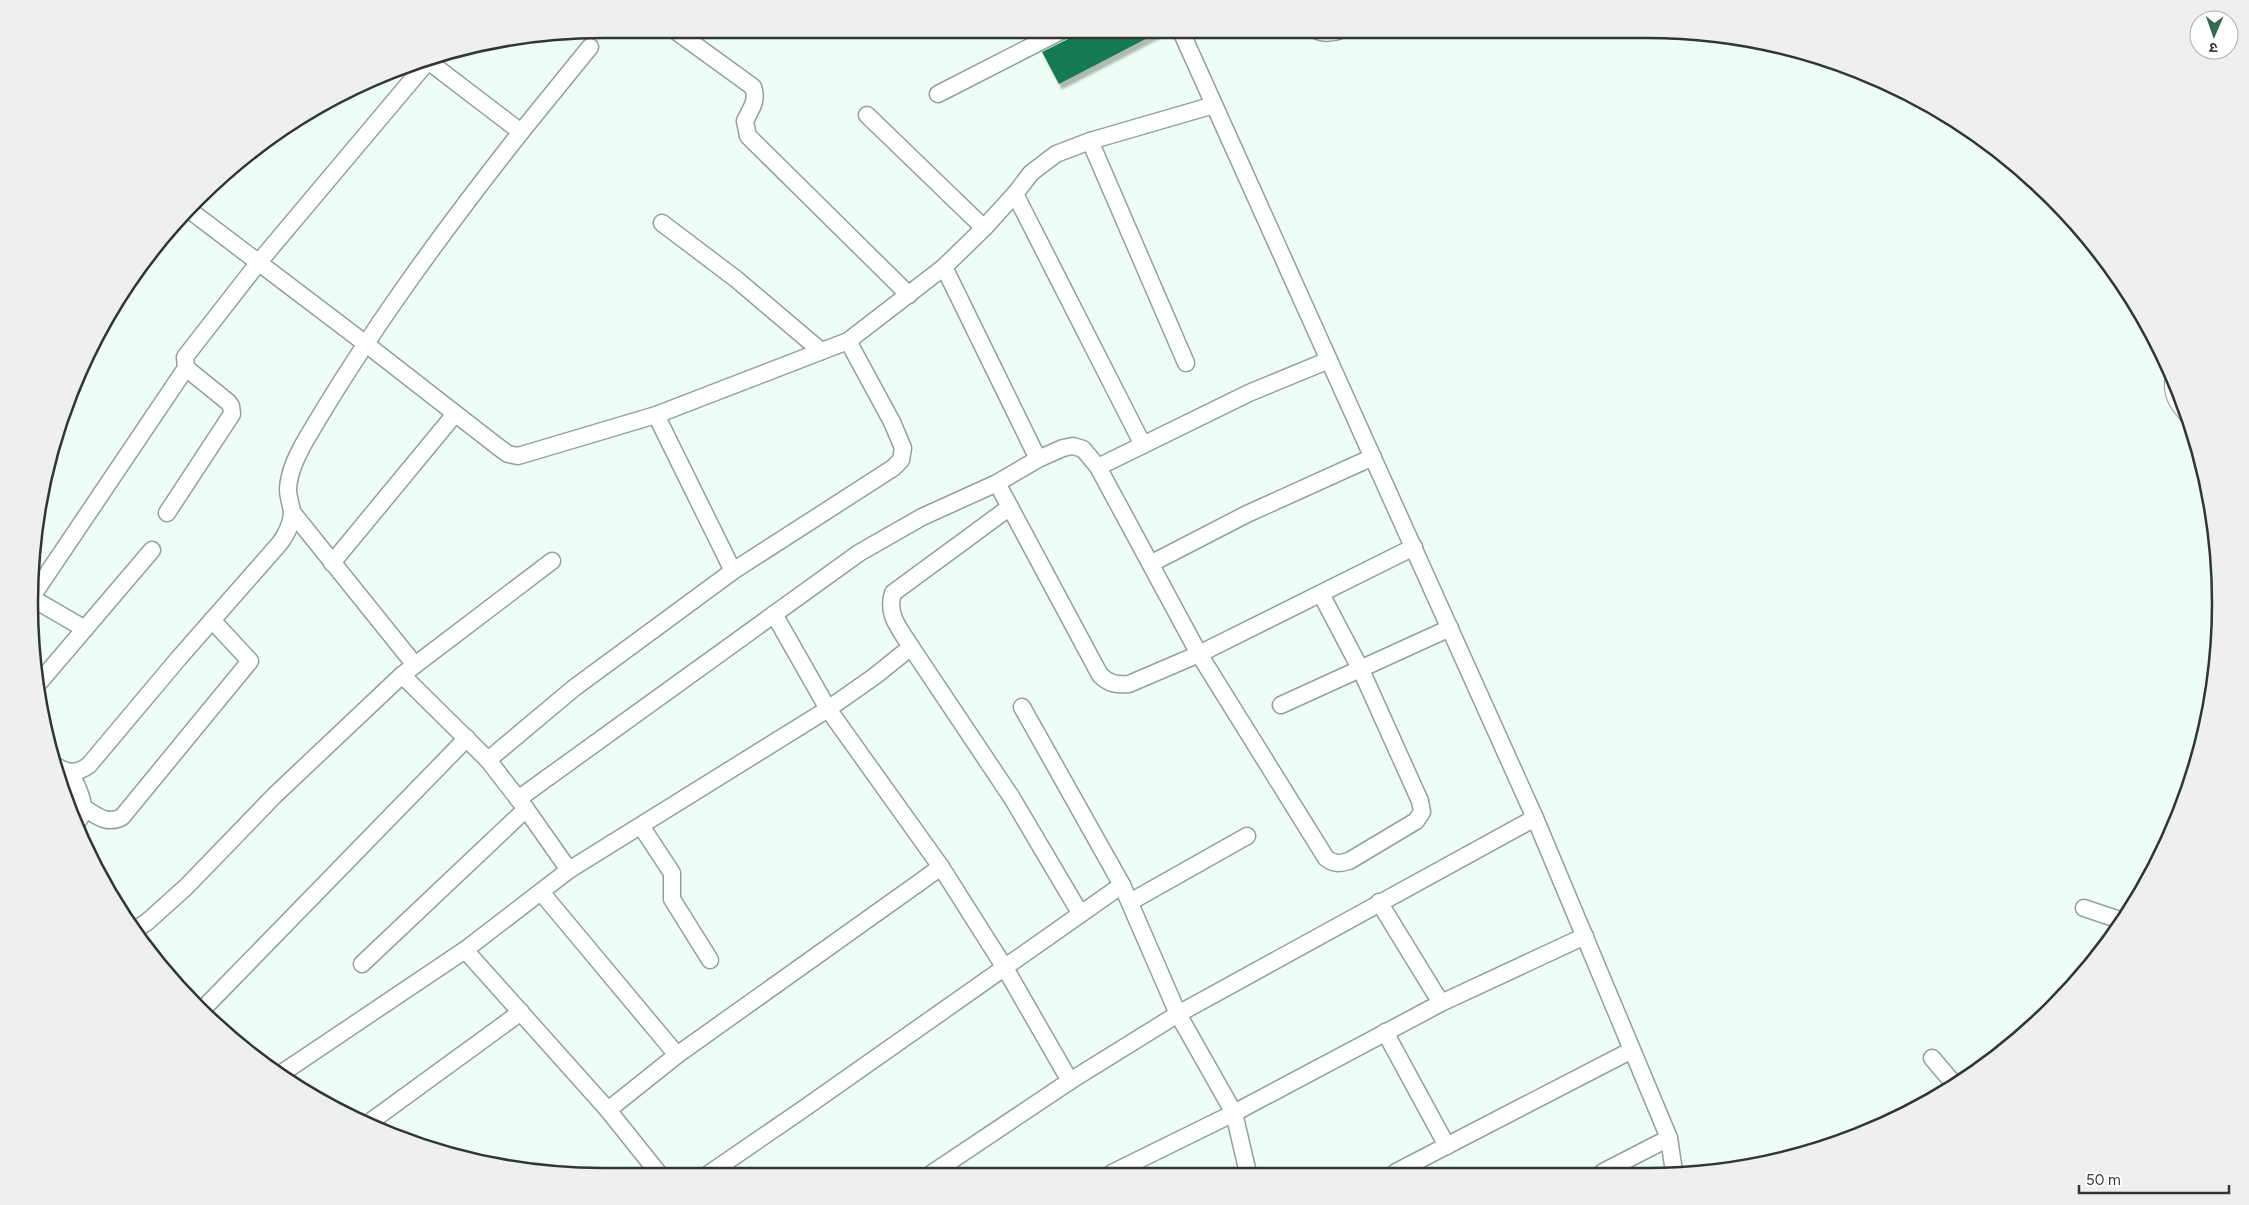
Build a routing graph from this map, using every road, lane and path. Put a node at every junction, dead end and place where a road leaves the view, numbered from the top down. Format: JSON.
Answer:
{"nodes":[{"id":1,"x":685,"y":38,"type":"edge"},
{"id":2,"x":1048,"y":38,"type":"edge"},
{"id":3,"x":1184,"y":38,"type":"edge"},
{"id":4,"x":590,"y":47,"type":"dead end"},
{"id":5,"x":432,"y":64,"type":"edge"},
{"id":6,"x":419,"y":68,"type":"edge"},
{"id":7,"x":938,"y":94,"type":"dead end"},
{"id":8,"x":1214,"y":105,"type":"junction"},
{"id":9,"x":867,"y":115,"type":"dead end"},
{"id":10,"x":521,"y":132,"type":"junction"},
{"id":11,"x":1090,"y":141,"type":"junction"},
{"id":12,"x":1015,"y":194,"type":"junction"},
{"id":13,"x":194,"y":213,"type":"edge"},
{"id":14,"x":662,"y":223,"type":"dead end"},
{"id":15,"x":984,"y":228,"type":"junction"},
{"id":16,"x":259,"y":262,"type":"junction"},
{"id":17,"x":944,"y":267,"type":"junction"},
{"id":18,"x":909,"y":295,"type":"junction"},
{"id":19,"x":848,"y":341,"type":"junction"},
{"id":20,"x":366,"y":344,"type":"junction"},
{"id":21,"x":821,"y":352,"type":"junction"},
{"id":22,"x":1329,"y":360,"type":"junction"},
{"id":23,"x":1186,"y":362,"type":"dead end"},
{"id":24,"x":186,"y":368,"type":"junction"},
{"id":25,"x":2169,"y":388,"type":"edge"},
{"id":26,"x":2177,"y":410,"type":"edge"},
{"id":27,"x":454,"y":414,"type":"junction"},
{"id":28,"x":656,"y":416,"type":"junction"},
{"id":29,"x":1143,"y":445,"type":"junction"},
{"id":30,"x":1373,"y":457,"type":"junction"},
{"id":31,"x":1038,"y":459,"type":"junction"},
{"id":32,"x":1098,"y":467,"type":"junction"},
{"id":33,"x":997,"y":483,"type":"junction"},
{"id":34,"x":1010,"y":507,"type":"junction"},
{"id":35,"x":292,"y":512,"type":"junction"},
{"id":36,"x":167,"y":513,"type":"dead end"},
{"id":37,"x":1414,"y":547,"type":"junction"},
{"id":38,"x":152,"y":550,"type":"dead end"},
{"id":39,"x":552,"y":561,"type":"dead end"},
{"id":40,"x":332,"y":563,"type":"junction"},
{"id":41,"x":1152,"y":563,"type":"junction"},
{"id":42,"x":733,"y":571,"type":"junction"},
{"id":43,"x":38,"y":587,"type":"edge"},
{"id":44,"x":1321,"y":594,"type":"junction"},
{"id":45,"x":38,"y":602,"type":"edge"},
{"id":46,"x":774,"y":614,"type":"junction"},
{"id":47,"x":212,"y":620,"type":"junction"},
{"id":48,"x":1450,"y":628,"type":"junction"},
{"id":49,"x":85,"y":629,"type":"junction"},
{"id":50,"x":911,"y":647,"type":"junction"},
{"id":51,"x":1199,"y":654,"type":"junction"},
{"id":52,"x":415,"y":665,"type":"junction"},
{"id":53,"x":1360,"y":670,"type":"junction"},
{"id":54,"x":42,"y":675,"type":"edge"},
{"id":55,"x":402,"y":675,"type":"junction"},
{"id":56,"x":1281,"y":705,"type":"dead end"},
{"id":57,"x":1022,"y":707,"type":"dead end"},
{"id":58,"x":828,"y":709,"type":"junction"},
{"id":59,"x":467,"y":738,"type":"junction"},
{"id":60,"x":488,"y":760,"type":"junction"},
{"id":61,"x":63,"y":769,"type":"edge"},
{"id":62,"x":71,"y":773,"type":"junction"},
{"id":63,"x":522,"y":804,"type":"junction"},
{"id":64,"x":84,"y":808,"type":"junction"},
{"id":65,"x":80,"y":817,"type":"edge"},
{"id":66,"x":1536,"y":818,"type":"junction"},
{"id":67,"x":641,"y":826,"type":"junction"},
{"id":68,"x":1247,"y":836,"type":"dead end"},
{"id":69,"x":941,"y":867,"type":"junction"},
{"id":70,"x":569,"y":870,"type":"junction"},
{"id":71,"x":1122,"y":885,"type":"junction"},
{"id":72,"x":541,"y":892,"type":"junction"},
{"id":73,"x":1130,"y":902,"type":"junction"},
{"id":74,"x":1379,"y":902,"type":"junction"},
{"id":75,"x":2084,"y":908,"type":"dead end"},
{"id":76,"x":1080,"y":914,"type":"junction"},
{"id":77,"x":2114,"y":918,"type":"edge"},
{"id":78,"x":140,"y":926,"type":"edge"},
{"id":79,"x":1585,"y":936,"type":"junction"},
{"id":80,"x":465,"y":950,"type":"junction"},
{"id":81,"x":710,"y":960,"type":"dead end"},
{"id":82,"x":362,"y":964,"type":"dead end"},
{"id":83,"x":1005,"y":968,"type":"junction"},
{"id":84,"x":1441,"y":1003,"type":"junction"},
{"id":85,"x":207,"y":1005,"type":"edge"},
{"id":86,"x":521,"y":1012,"type":"junction"},
{"id":87,"x":1178,"y":1014,"type":"junction"},
{"id":88,"x":1385,"y":1032,"type":"junction"},
{"id":89,"x":1632,"y":1050,"type":"junction"},
{"id":90,"x":677,"y":1055,"type":"junction"},
{"id":91,"x":1932,"y":1058,"type":"dead end"},
{"id":92,"x":286,"y":1070,"type":"edge"},
{"id":93,"x":1950,"y":1079,"type":"edge"},
{"id":94,"x":1070,"y":1081,"type":"junction"},
{"id":95,"x":608,"y":1110,"type":"junction"},
{"id":96,"x":1234,"y":1113,"type":"junction"},
{"id":97,"x":374,"y":1119,"type":"edge"},
{"id":98,"x":1669,"y":1138,"type":"junction"},
{"id":99,"x":1447,"y":1146,"type":"junction"},
{"id":100,"x":1673,"y":1167,"type":"edge"},
{"id":101,"x":654,"y":1168,"type":"edge"},
{"id":102,"x":717,"y":1168,"type":"edge"},
{"id":103,"x":940,"y":1168,"type":"edge"},
{"id":104,"x":1122,"y":1168,"type":"edge"},
{"id":105,"x":1247,"y":1168,"type":"edge"},
{"id":106,"x":1404,"y":1168,"type":"edge"},
{"id":107,"x":1611,"y":1168,"type":"edge"}],
"edges":[{"from":1,"to":18,"type":"street"},
{"from":2,"to":7,"type":"street"},
{"from":3,"to":8,"type":"street"},
{"from":4,"to":10,"type":"street"},
{"from":5,"to":10,"type":"street"},
{"from":6,"to":16,"type":"street"},
{"from":8,"to":11,"type":"street"},
{"from":8,"to":22,"type":"street"},
{"from":9,"to":15,"type":"street"},
{"from":10,"to":20,"type":"street"},
{"from":11,"to":12,"type":"street"},
{"from":11,"to":23,"type":"street"},
{"from":12,"to":15,"type":"street"},
{"from":12,"to":29,"type":"street"},
{"from":13,"to":16,"type":"street"},
{"from":14,"to":21,"type":"street"},
{"from":15,"to":17,"type":"street"},
{"from":16,"to":20,"type":"street"},
{"from":16,"to":24,"type":"street"},
{"from":17,"to":18,"type":"street"},
{"from":17,"to":31,"type":"street"},
{"from":18,"to":19,"type":"street"},
{"from":19,"to":21,"type":"street"},
{"from":19,"to":42,"type":"street"},
{"from":20,"to":27,"type":"street"},
{"from":20,"to":35,"type":"street"},
{"from":21,"to":28,"type":"street"},
{"from":22,"to":29,"type":"street"},
{"from":22,"to":30,"type":"street"},
{"from":24,"to":36,"type":"street"},
{"from":24,"to":43,"type":"street"},
{"from":25,"to":26,"type":"lane"},
{"from":27,"to":28,"type":"street"},
{"from":27,"to":40,"type":"street"},
{"from":28,"to":42,"type":"street"},
{"from":29,"to":32,"type":"street"},
{"from":30,"to":37,"type":"street"},
{"from":30,"to":41,"type":"street"},
{"from":31,"to":32,"type":"street"},
{"from":31,"to":33,"type":"street"},
{"from":32,"to":41,"type":"street"},
{"from":33,"to":34,"type":"street"},
{"from":33,"to":46,"type":"street"},
{"from":34,"to":50,"type":"street"},
{"from":34,"to":51,"type":"street"},
{"from":35,"to":40,"type":"street"},
{"from":35,"to":47,"type":"street"},
{"from":37,"to":44,"type":"street"},
{"from":37,"to":48,"type":"street"},
{"from":38,"to":49,"type":"street"},
{"from":39,"to":52,"type":"street"},
{"from":40,"to":52,"type":"street"},
{"from":41,"to":51,"type":"street"},
{"from":42,"to":60,"type":"street"},
{"from":44,"to":51,"type":"street"},
{"from":44,"to":53,"type":"street"},
{"from":45,"to":49,"type":"street"},
{"from":46,"to":58,"type":"street"},
{"from":46,"to":63,"type":"street"},
{"from":47,"to":62,"type":"street"},
{"from":47,"to":64,"type":"street"},
{"from":48,"to":53,"type":"street"},
{"from":48,"to":66,"type":"street"},
{"from":49,"to":54,"type":"street"},
{"from":50,"to":58,"type":"street"},
{"from":50,"to":76,"type":"street"},
{"from":51,"to":53,"type":"street"},
{"from":52,"to":55,"type":"street"},
{"from":53,"to":56,"type":"street"},
{"from":55,"to":59,"type":"street"},
{"from":55,"to":78,"type":"street"},
{"from":57,"to":71,"type":"street"},
{"from":58,"to":67,"type":"street"},
{"from":58,"to":69,"type":"street"},
{"from":59,"to":60,"type":"street"},
{"from":59,"to":85,"type":"street"},
{"from":60,"to":63,"type":"street"},
{"from":61,"to":62,"type":"street"},
{"from":62,"to":64,"type":"street"},
{"from":63,"to":70,"type":"street"},
{"from":63,"to":82,"type":"street"},
{"from":64,"to":65,"type":"street"},
{"from":66,"to":74,"type":"street"},
{"from":66,"to":79,"type":"street"},
{"from":67,"to":70,"type":"street"},
{"from":67,"to":81,"type":"street"},
{"from":68,"to":73,"type":"street"},
{"from":69,"to":83,"type":"street"},
{"from":69,"to":90,"type":"street"},
{"from":70,"to":72,"type":"street"},
{"from":71,"to":73,"type":"street"},
{"from":71,"to":76,"type":"street"},
{"from":72,"to":80,"type":"street"},
{"from":72,"to":90,"type":"street"},
{"from":73,"to":87,"type":"street"},
{"from":74,"to":84,"type":"street"},
{"from":74,"to":87,"type":"street"},
{"from":75,"to":77,"type":"street"},
{"from":76,"to":83,"type":"street"},
{"from":79,"to":84,"type":"street"},
{"from":79,"to":89,"type":"street"},
{"from":80,"to":86,"type":"street"},
{"from":80,"to":92,"type":"street"},
{"from":83,"to":94,"type":"street"},
{"from":83,"to":102,"type":"street"},
{"from":84,"to":88,"type":"street"},
{"from":86,"to":95,"type":"street"},
{"from":86,"to":97,"type":"street"},
{"from":87,"to":94,"type":"street"},
{"from":87,"to":96,"type":"street"},
{"from":88,"to":96,"type":"street"},
{"from":88,"to":99,"type":"street"},
{"from":89,"to":98,"type":"street"},
{"from":89,"to":99,"type":"street"},
{"from":90,"to":95,"type":"street"},
{"from":91,"to":93,"type":"street"},
{"from":94,"to":103,"type":"street"},
{"from":95,"to":101,"type":"street"},
{"from":96,"to":104,"type":"street"},
{"from":96,"to":105,"type":"street"},
{"from":98,"to":100,"type":"street"},
{"from":98,"to":107,"type":"street"},
{"from":99,"to":106,"type":"street"}]}
